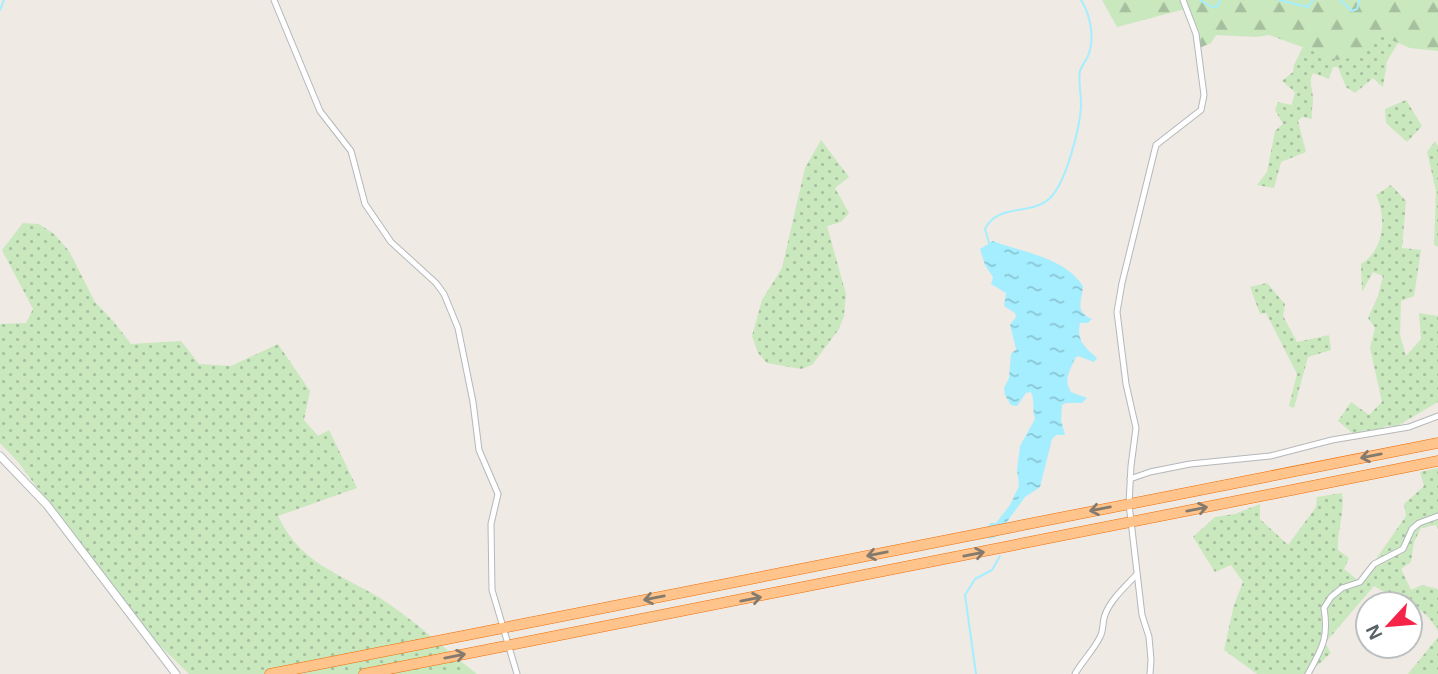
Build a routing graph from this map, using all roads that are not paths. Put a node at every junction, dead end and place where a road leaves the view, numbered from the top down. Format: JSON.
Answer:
{"nodes":[{"id":1,"x":274,"y":0,"type":"edge"},
{"id":2,"x":1183,"y":0,"type":"edge"},
{"id":3,"x":1438,"y":415,"type":"edge"},
{"id":4,"x":1438,"y":443,"type":"edge"},
{"id":5,"x":0,"y":456,"type":"edge"},
{"id":6,"x":1438,"y":461,"type":"edge"},
{"id":7,"x":1130,"y":479,"type":"junction"},
{"id":8,"x":1129,"y":503,"type":"junction"},
{"id":9,"x":1438,"y":516,"type":"edge"},
{"id":10,"x":1131,"y":522,"type":"junction"},
{"id":11,"x":1136,"y":575,"type":"junction"},
{"id":12,"x":503,"y":628,"type":"junction"},
{"id":13,"x":508,"y":645,"type":"junction"},
{"id":14,"x":176,"y":674,"type":"edge"},
{"id":15,"x":270,"y":674,"type":"edge"},
{"id":16,"x":364,"y":674,"type":"edge"},
{"id":17,"x":517,"y":674,"type":"edge"},
{"id":18,"x":1075,"y":674,"type":"edge"},
{"id":19,"x":1150,"y":674,"type":"edge"},
{"id":20,"x":1308,"y":674,"type":"edge"}],
"edges":[{"from":1,"to":12,"type":"street"},
{"from":2,"to":7,"type":"street"},
{"from":3,"to":7,"type":"street"},
{"from":4,"to":8,"type":"highway","one_way":true},
{"from":5,"to":14,"type":"street"},
{"from":10,"to":6,"type":"highway","one_way":true},
{"from":7,"to":8,"type":"street"},
{"from":8,"to":10,"type":"street"},
{"from":8,"to":12,"type":"highway","one_way":true},
{"from":9,"to":20,"type":"street"},
{"from":10,"to":11,"type":"street"},
{"from":13,"to":10,"type":"highway","one_way":true},
{"from":11,"to":18,"type":"street"},
{"from":11,"to":19,"type":"street"},
{"from":12,"to":13,"type":"street"},
{"from":12,"to":15,"type":"highway"},
{"from":16,"to":13,"type":"highway","one_way":true},
{"from":13,"to":17,"type":"street"}]}
